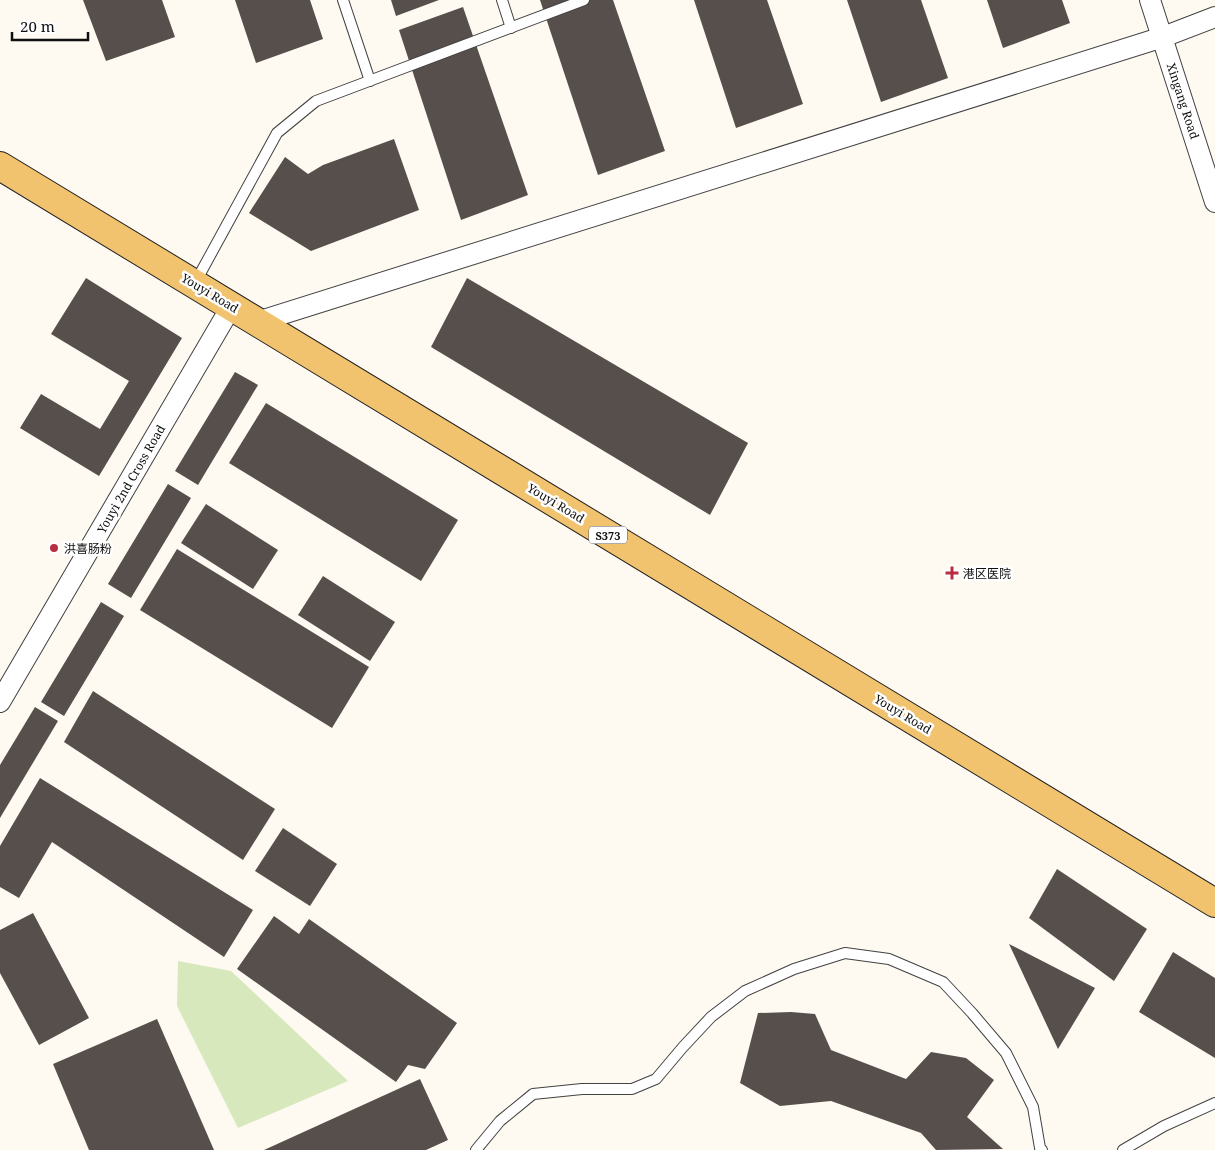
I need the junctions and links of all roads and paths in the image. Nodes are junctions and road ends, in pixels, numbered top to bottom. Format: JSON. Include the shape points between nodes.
{"nodes":[{"id":1,"x":343,"y":0,"type":"edge"},
{"id":2,"x":502,"y":0,"type":"edge"},
{"id":3,"x":584,"y":0,"type":"edge"},
{"id":4,"x":1150,"y":0,"type":"edge"},
{"id":5,"x":1215,"y":17,"type":"edge"},
{"id":6,"x":511,"y":28,"type":"junction"},
{"id":7,"x":1163,"y":37,"type":"junction"},
{"id":8,"x":370,"y":81,"type":"junction"},
{"id":9,"x":0,"y":166,"type":"edge"},
{"id":10,"x":1215,"y":202,"type":"edge"},
{"id":11,"x":194,"y":284,"type":"junction"},
{"id":12,"x":231,"y":306,"type":"junction"},
{"id":13,"x":257,"y":322,"type":"junction"},
{"id":14,"x":0,"y":702,"type":"edge"},
{"id":15,"x":1215,"y":903,"type":"edge"},
{"id":16,"x":1215,"y":1102,"type":"edge"},
{"id":17,"x":476,"y":1150,"type":"edge"},
{"id":18,"x":1042,"y":1150,"type":"edge"},
{"id":19,"x":1123,"y":1150,"type":"edge"}],
"edges":[{"from":1,"to":8,"type":"lane"},
{"from":2,"to":6,"type":"lane"},
{"from":3,"to":6,"type":"lane"},
{"from":4,"to":7,"type":"street","name":"Xingang Road"},
{"from":5,"to":7,"type":"street"},
{"from":6,"to":8,"type":"lane"},
{"from":7,"to":10,"type":"street","name":"Xingang Road"},
{"from":7,"to":13,"type":"street"},
{"from":8,"to":11,"type":"lane","via":[[316,101],[277,133]]},
{"from":9,"to":11,"type":"main road","name":"Youyi Road","number":"S373"},
{"from":11,"to":12,"type":"main road","name":"Youyi Road","number":"S373"},
{"from":12,"to":13,"type":"main road","name":"Youyi Road","number":"S373"},
{"from":12,"to":14,"type":"street","name":"Youyi 2nd Cross Road"},
{"from":13,"to":15,"type":"main road","name":"Youyi Road","number":"S373"},
{"from":16,"to":19,"type":"lane"},
{"from":17,"to":18,"type":"lane","via":[[500,1120],[533,1094],[582,1089],[632,1089],[656,1079],[711,1017],[745,991],[794,969],[845,953],[889,959],[943,982],[1006,1053],[1033,1107]]}]}
